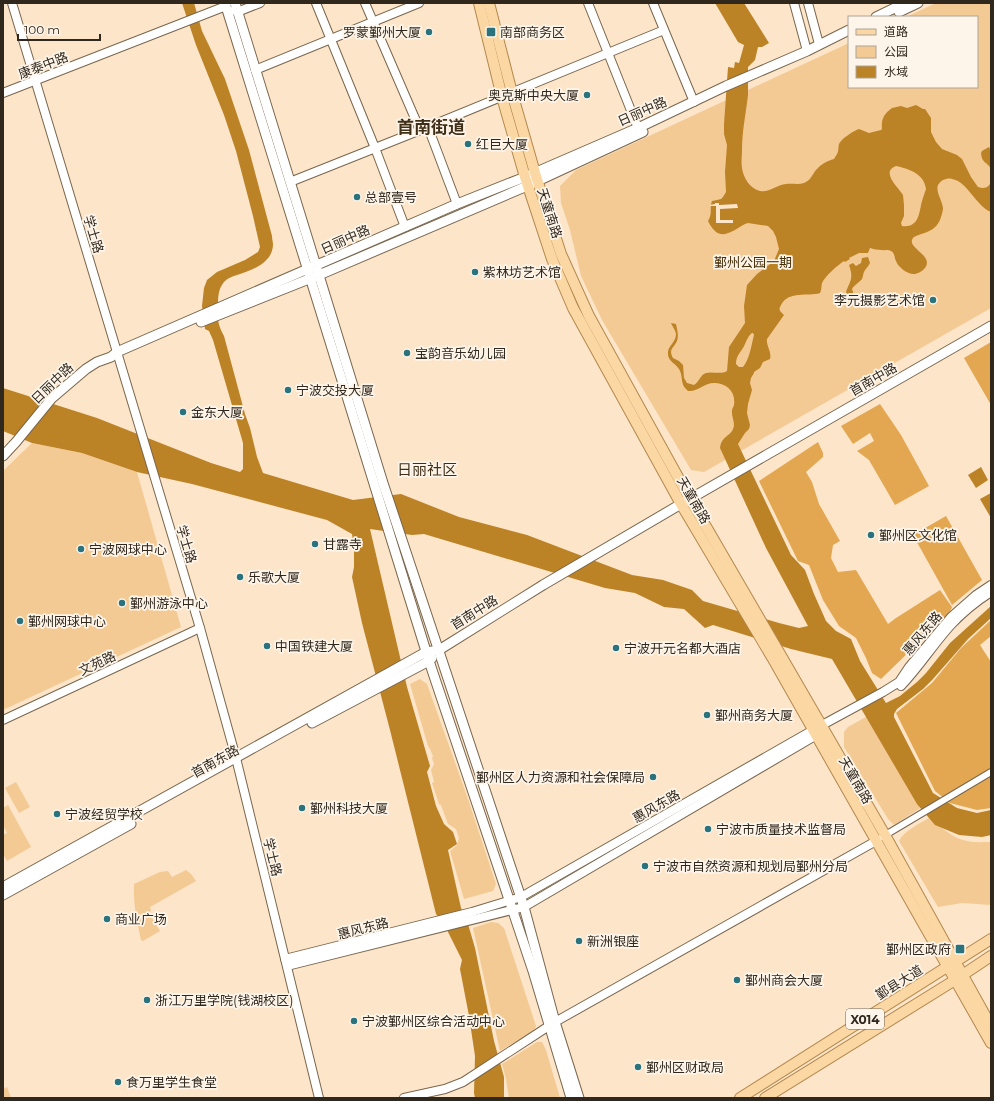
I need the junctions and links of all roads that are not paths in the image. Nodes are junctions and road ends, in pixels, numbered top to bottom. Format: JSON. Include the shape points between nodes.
{"nodes":[{"id":1,"x":12,"y":3,"type":"edge"},
{"id":2,"x":260,"y":3,"type":"edge"},
{"id":3,"x":316,"y":3,"type":"edge"},
{"id":4,"x":365,"y":3,"type":"edge"},
{"id":5,"x":419,"y":3,"type":"edge"},
{"id":6,"x":479,"y":3,"type":"edge"},
{"id":7,"x":489,"y":3,"type":"edge"},
{"id":8,"x":588,"y":3,"type":"edge"},
{"id":9,"x":653,"y":3,"type":"edge"},
{"id":10,"x":794,"y":3,"type":"edge"},
{"id":11,"x":808,"y":3,"type":"edge"},
{"id":12,"x":905,"y":3,"type":"edge"},
{"id":13,"x":918,"y":3,"type":"edge"},
{"id":14,"x":228,"y":4,"type":"edge"},
{"id":15,"x":238,"y":12,"type":"junction"},
{"id":16,"x":878,"y":16,"type":"edge"},
{"id":17,"x":891,"y":16,"type":"edge"},
{"id":18,"x":373,"y":22,"type":"junction"},
{"id":19,"x":664,"y":30,"type":"junction"},
{"id":20,"x":848,"y":31,"type":"edge"},
{"id":21,"x":848,"y":36,"type":"edge"},
{"id":22,"x":331,"y":39,"type":"junction"},
{"id":23,"x":820,"y":47,"type":"junction"},
{"id":24,"x":807,"y":51,"type":"junction"},
{"id":25,"x":608,"y":53,"type":"junction"},
{"id":26,"x":255,"y":70,"type":"junction"},
{"id":27,"x":752,"y":77,"type":"junction"},
{"id":28,"x":35,"y":81,"type":"junction"},
{"id":29,"x":725,"y":90,"type":"junction"},
{"id":30,"x":3,"y":93,"type":"edge"},
{"id":31,"x":507,"y":95,"type":"junction"},
{"id":32,"x":694,"y":102,"type":"junction"},
{"id":33,"x":638,"y":128,"type":"junction"},
{"id":34,"x":424,"y":129,"type":"junction"},
{"id":35,"x":375,"y":148,"type":"junction"},
{"id":36,"x":536,"y":177,"type":"junction"},
{"id":37,"x":526,"y":181,"type":"junction"},
{"id":38,"x":290,"y":182,"type":"junction"},
{"id":39,"x":457,"y":204,"type":"junction"},
{"id":40,"x":405,"y":227,"type":"junction"},
{"id":41,"x":313,"y":272,"type":"junction"},
{"id":42,"x":991,"y":326,"type":"edge"},
{"id":43,"x":115,"y":356,"type":"junction"},
{"id":44,"x":3,"y":456,"type":"edge"},
{"id":45,"x":685,"y":502,"type":"junction"},
{"id":46,"x":991,"y":585,"type":"edge"},
{"id":47,"x":991,"y":592,"type":"edge"},
{"id":48,"x":200,"y":628,"type":"junction"},
{"id":49,"x":439,"y":650,"type":"junction"},
{"id":50,"x":426,"y":652,"type":"junction"},
{"id":51,"x":429,"y":662,"type":"junction"},
{"id":52,"x":373,"y":687,"type":"junction"},
{"id":53,"x":884,"y":694,"type":"junction"},
{"id":54,"x":3,"y":720,"type":"edge"},
{"id":55,"x":818,"y":730,"type":"junction"},
{"id":56,"x":237,"y":761,"type":"junction"},
{"id":57,"x":991,"y":772,"type":"edge"},
{"id":58,"x":885,"y":835,"type":"junction"},
{"id":59,"x":876,"y":841,"type":"junction"},
{"id":60,"x":3,"y":887,"type":"edge"},
{"id":61,"x":3,"y":895,"type":"edge"},
{"id":62,"x":521,"y":897,"type":"junction"},
{"id":63,"x":509,"y":900,"type":"junction"},
{"id":64,"x":524,"y":907,"type":"junction"},
{"id":65,"x":512,"y":910,"type":"junction"},
{"id":66,"x":472,"y":916,"type":"junction"},
{"id":67,"x":991,"y":939,"type":"edge"},
{"id":68,"x":991,"y":956,"type":"edge"},
{"id":69,"x":286,"y":963,"type":"junction"},
{"id":70,"x":951,"y":964,"type":"junction"},
{"id":71,"x":959,"y":977,"type":"junction"},
{"id":72,"x":552,"y":1024,"type":"junction"},
{"id":73,"x":991,"y":1026,"type":"edge"},
{"id":74,"x":991,"y":1043,"type":"edge"},
{"id":75,"x":320,"y":1098,"type":"edge"},
{"id":76,"x":404,"y":1098,"type":"edge"},
{"id":77,"x":571,"y":1098,"type":"edge"},
{"id":78,"x":579,"y":1098,"type":"edge"},
{"id":79,"x":740,"y":1098,"type":"edge"},
{"id":80,"x":765,"y":1098,"type":"edge"}],
"edges":[{"from":1,"to":28,"type":"street","name":"学士路"},
{"from":2,"to":15,"type":"street"},
{"from":3,"to":22,"type":"street"},
{"from":4,"to":18,"type":"street"},
{"from":5,"to":18,"type":"street"},
{"from":6,"to":31,"type":"main road","name":"天童南路"},
{"from":7,"to":31,"type":"main road","name":"天童南路"},
{"from":8,"to":25,"type":"street"},
{"from":9,"to":19,"type":"street"},
{"from":10,"to":24,"type":"street"},
{"from":11,"to":23,"type":"street"},
{"from":12,"to":16,"type":"main road"},
{"from":13,"to":17,"type":"main road"},
{"from":14,"to":15,"type":"main road"},
{"from":14,"to":28,"type":"street","name":"康泰中路"},
{"from":14,"to":41,"type":"main road"},
{"from":15,"to":26,"type":"main road"},
{"from":18,"to":22,"type":"street"},
{"from":18,"to":34,"type":"street"},
{"from":19,"to":25,"type":"street"},
{"from":19,"to":32,"type":"street"},
{"from":20,"to":23,"type":"main road"},
{"from":21,"to":23,"type":"main road"},
{"from":22,"to":26,"type":"street"},
{"from":22,"to":35,"type":"street"},
{"from":23,"to":24,"type":"main road"},
{"from":23,"to":27,"type":"main road"},
{"from":24,"to":27,"type":"main road"},
{"from":25,"to":31,"type":"street"},
{"from":25,"to":33,"type":"street"},
{"from":26,"to":38,"type":"main road"},
{"from":27,"to":29,"type":"main road"},
{"from":28,"to":30,"type":"street","name":"康泰中路"},
{"from":28,"to":43,"type":"street","name":"学士路"},
{"from":29,"to":32,"type":"main road","name":"日丽中路"},
{"from":29,"to":36,"type":"main road","name":"日丽中路"},
{"from":31,"to":34,"type":"street"},
{"from":31,"to":36,"type":"main road","name":"天童南路"},
{"from":31,"to":37,"type":"main road","name":"天童南路"},
{"from":32,"to":33,"type":"main road","name":"日丽中路"},
{"from":33,"to":36,"type":"main road","name":"日丽中路"},
{"from":34,"to":35,"type":"street"},
{"from":34,"to":39,"type":"street"},
{"from":35,"to":38,"type":"street"},
{"from":35,"to":40,"type":"street"},
{"from":36,"to":37,"type":"main road","name":"日丽中路"},
{"from":36,"to":45,"type":"main road","name":"天童南路","via":[[560,254],[589,316]]},
{"from":37,"to":39,"type":"main road","name":"日丽中路"},
{"from":37,"to":41,"type":"main road","name":"日丽中路"},
{"from":37,"to":45,"type":"main road","name":"天童南路","via":[[552,259],[573,308]]},
{"from":38,"to":41,"type":"main road"},
{"from":39,"to":40,"type":"main road","name":"日丽中路"},
{"from":40,"to":41,"type":"main road","name":"日丽中路"},
{"from":41,"to":43,"type":"main road","name":"日丽中路"},
{"from":41,"to":49,"type":"main road"},
{"from":41,"to":50,"type":"main road"},
{"from":42,"to":45,"type":"main road","name":"首南中路"},
{"from":43,"to":44,"type":"main road","name":"日丽中路","via":[[86,369],[52,398]]},
{"from":43,"to":48,"type":"street","name":"学士路","via":[[140,429]]},
{"from":45,"to":49,"type":"main road","name":"首南中路","via":[[543,585]]},
{"from":45,"to":55,"type":"main road","name":"天童南路","via":[[740,605]]},
{"from":45,"to":55,"type":"main road","name":"天童南路","via":[[754,609]]},
{"from":46,"to":53,"type":"street","name":"惠风东路","via":[[951,617],[899,682]]},
{"from":47,"to":53,"type":"street","name":"惠风东路","via":[[950,626],[898,689]]},
{"from":48,"to":54,"type":"street","name":"文苑路"},
{"from":48,"to":56,"type":"street","name":"学士路"},
{"from":49,"to":50,"type":"main road","name":"首南中路"},
{"from":49,"to":51,"type":"main road","name":"首南东路"},
{"from":49,"to":62,"type":"main road"},
{"from":50,"to":51,"type":"main road"},
{"from":50,"to":52,"type":"main road","name":"首南中路"},
{"from":51,"to":52,"type":"main road","name":"首南东路"},
{"from":51,"to":63,"type":"main road"},
{"from":52,"to":56,"type":"main road","name":"首南东路"},
{"from":53,"to":55,"type":"street","name":"惠风东路"},
{"from":55,"to":58,"type":"main road"},
{"from":55,"to":59,"type":"main road","name":"天童南路"},
{"from":55,"to":62,"type":"street","name":"惠风东路"},
{"from":55,"to":64,"type":"street","name":"惠风东路"},
{"from":56,"to":60,"type":"main road","name":"首南东路"},
{"from":56,"to":61,"type":"main road","name":"首南东路"},
{"from":56,"to":69,"type":"street","name":"学士路"},
{"from":57,"to":58,"type":"street"},
{"from":58,"to":59,"type":"street"},
{"from":58,"to":70,"type":"main road"},
{"from":59,"to":70,"type":"main road","name":"天童南路"},
{"from":59,"to":72,"type":"street"},
{"from":62,"to":63,"type":"street","name":"惠风东路"},
{"from":62,"to":64,"type":"main road"},
{"from":63,"to":65,"type":"main road"},
{"from":63,"to":66,"type":"street","name":"惠风东路"},
{"from":64,"to":65,"type":"street","name":"惠风东路"},
{"from":64,"to":72,"type":"main road"},
{"from":65,"to":66,"type":"street","name":"惠风东路"},
{"from":65,"to":72,"type":"main road"},
{"from":66,"to":69,"type":"street","name":"惠风东路"},
{"from":67,"to":70,"type":"main road","name":"鄞县大道","number":"X014"},
{"from":68,"to":71,"type":"main road","number":"X014"},
{"from":69,"to":75,"type":"street","name":"学士路"},
{"from":70,"to":71,"type":"main road","name":"天童南路"},
{"from":70,"to":79,"type":"main road","name":"鄞县大道","number":"X014"},
{"from":71,"to":73,"type":"main road"},
{"from":71,"to":74,"type":"main road"},
{"from":71,"to":80,"type":"main road","number":"X014"},
{"from":72,"to":76,"type":"street","via":[[463,1082]]},
{"from":72,"to":77,"type":"main road"},
{"from":72,"to":78,"type":"main road"}]}
